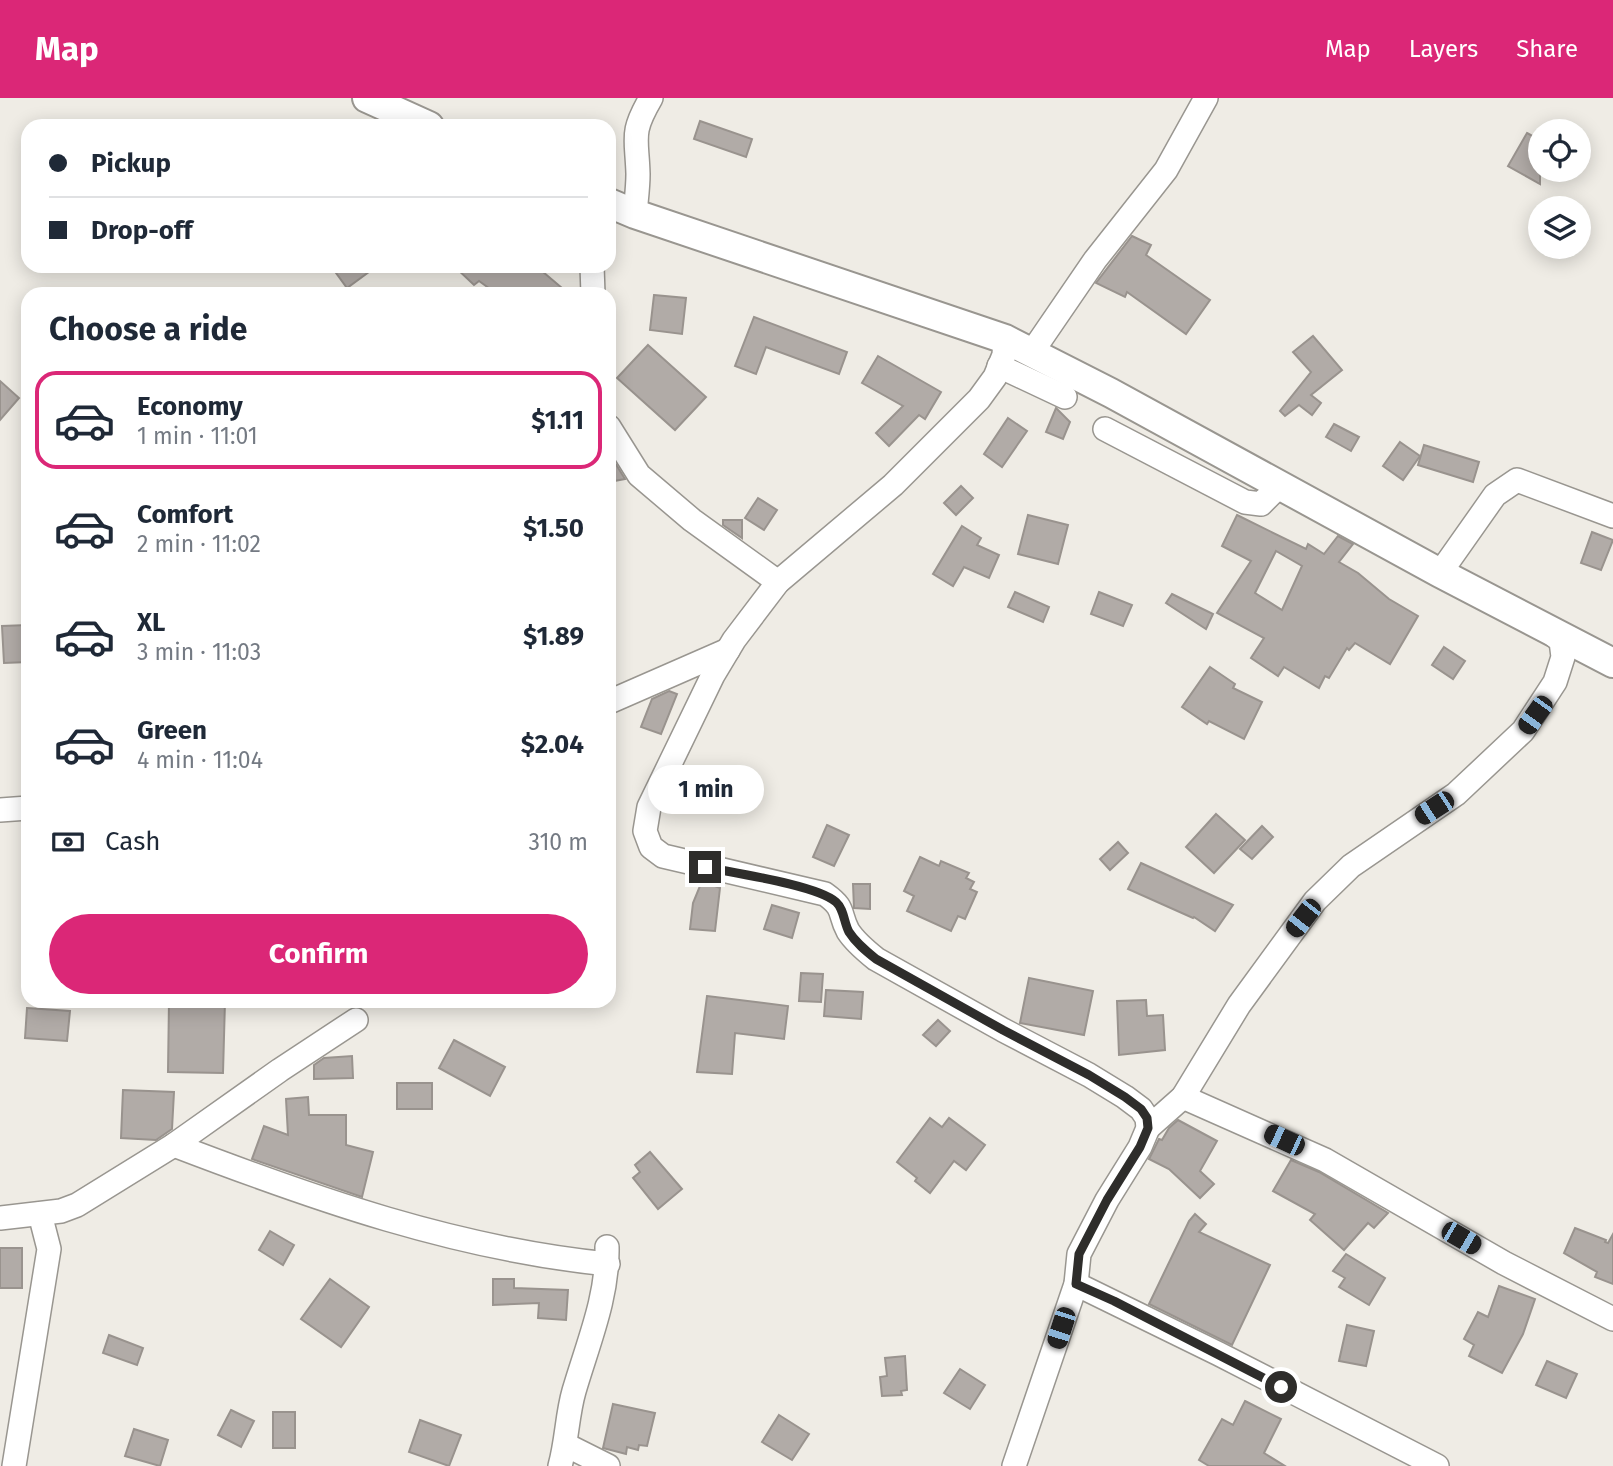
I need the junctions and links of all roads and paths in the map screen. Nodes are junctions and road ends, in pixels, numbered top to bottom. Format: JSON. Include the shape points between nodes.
{"nodes":[{"id":1,"x":368,"y":98,"type":"edge"},
{"id":2,"x":651,"y":98,"type":"edge"},
{"id":3,"x":1206,"y":98,"type":"edge"},
{"id":4,"x":414,"y":119,"type":"edge"},
{"id":5,"x":616,"y":206,"type":"edge"},
{"id":6,"x":635,"y":214,"type":"junction"},
{"id":7,"x":1002,"y":352,"type":"junction"},
{"id":8,"x":1032,"y":352,"type":"junction"},
{"id":9,"x":1065,"y":397,"type":"dead end"},
{"id":10,"x":1105,"y":429,"type":"dead end"},
{"id":11,"x":616,"y":438,"type":"edge"},
{"id":12,"x":1280,"y":485,"type":"junction"},
{"id":13,"x":1613,"y":516,"type":"edge"},
{"id":14,"x":1440,"y":573,"type":"junction"},
{"id":15,"x":778,"y":582,"type":"junction"},
{"id":16,"x":1543,"y":626,"type":"junction"},
{"id":17,"x":728,"y":650,"type":"junction"},
{"id":18,"x":1613,"y":663,"type":"edge"},
{"id":19,"x":616,"y":699,"type":"edge"},
{"id":20,"x":21,"y":808,"type":"edge"},
{"id":21,"x":0,"y":810,"type":"edge"},
{"id":22,"x":356,"y":1020,"type":"dead end"},
{"id":23,"x":1183,"y":1097,"type":"junction"},
{"id":24,"x":1148,"y":1128,"type":"junction"},
{"id":25,"x":174,"y":1145,"type":"junction"},
{"id":26,"x":40,"y":1214,"type":"junction"},
{"id":27,"x":0,"y":1218,"type":"edge"},
{"id":28,"x":1076,"y":1284,"type":"junction"},
{"id":29,"x":1613,"y":1320,"type":"edge"},
{"id":30,"x":563,"y":1456,"type":"edge"},
{"id":31,"x":14,"y":1466,"type":"edge"},
{"id":32,"x":608,"y":1466,"type":"edge"},
{"id":33,"x":1014,"y":1466,"type":"edge"},
{"id":34,"x":1437,"y":1466,"type":"edge"}],
"edges":[{"from":1,"to":4,"type":"main road"},
{"from":2,"to":6,"type":"street","via":[[636,131]]},
{"from":3,"to":8,"type":"street","via":[[1166,170]]},
{"from":5,"to":6,"type":"main road"},
{"from":6,"to":7,"type":"main road"},
{"from":7,"to":8,"type":"main road"},
{"from":7,"to":9,"type":"street"},
{"from":7,"to":15,"type":"street","via":[[995,377],[979,399],[894,485]]},
{"from":8,"to":12,"type":"main road"},
{"from":10,"to":12,"type":"street","via":[[1245,502],[1261,504]]},
{"from":11,"to":15,"type":"street","via":[[639,475]]},
{"from":12,"to":14,"type":"main road"},
{"from":13,"to":14,"type":"street","via":[[1517,480],[1495,495]]},
{"from":14,"to":16,"type":"main road"},
{"from":15,"to":17,"type":"street"},
{"from":16,"to":18,"type":"main road"},
{"from":16,"to":23,"type":"street","via":[[1561,641],[1563,657],[1555,682],[1523,731],[1456,794],[1351,866],[1315,901],[1239,1005]]},
{"from":17,"to":19,"type":"street"},
{"from":17,"to":24,"type":"street","via":[[649,807],[645,831],[651,847],[678,861],[825,894],[839,904],[848,930],[876,959],[1116,1092],[1141,1109]]},
{"from":20,"to":21,"type":"street"},
{"from":22,"to":25,"type":"street"},
{"from":23,"to":24,"type":"street"},
{"from":23,"to":29,"type":"street","via":[[1325,1160]]},
{"from":24,"to":28,"type":"street","via":[[1085,1241]]},
{"from":25,"to":26,"type":"street","via":[[77,1205]]},
{"from":25,"to":30,"type":"street","via":[[282,1187],[404,1225],[538,1256],[607,1256],[597,1319],[573,1393]]},
{"from":26,"to":27,"type":"street"},
{"from":26,"to":31,"type":"street","via":[[49,1249]]},
{"from":28,"to":33,"type":"street"},
{"from":28,"to":34,"type":"street"},
{"from":30,"to":32,"type":"street"}]}
